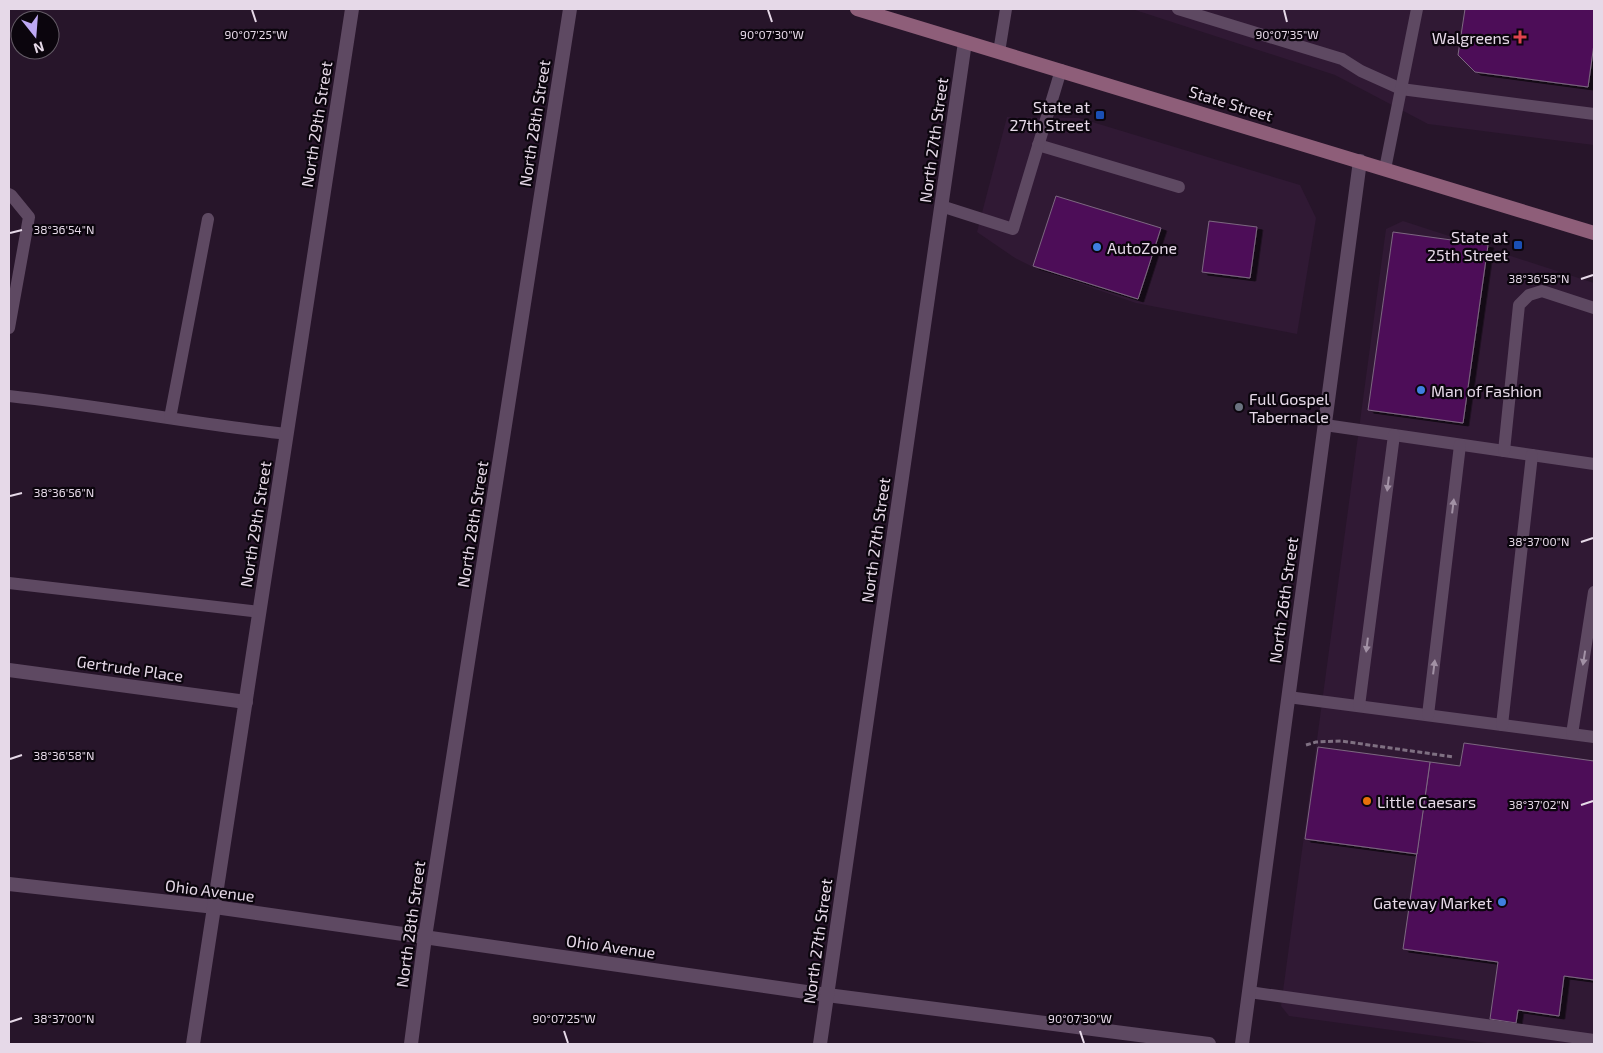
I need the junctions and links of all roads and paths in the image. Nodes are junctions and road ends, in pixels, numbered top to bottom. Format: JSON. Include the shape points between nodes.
{"nodes":[{"id":1,"x":352,"y":9,"type":"edge"},
{"id":2,"x":570,"y":9,"type":"edge"},
{"id":3,"x":857,"y":9,"type":"edge"},
{"id":4,"x":1006,"y":9,"type":"edge"},
{"id":5,"x":1178,"y":9,"type":"edge"},
{"id":6,"x":1417,"y":9,"type":"edge"},
{"id":7,"x":965,"y":42,"type":"junction"},
{"id":8,"x":999,"y":52,"type":"junction"},
{"id":9,"x":1061,"y":70,"type":"junction"},
{"id":10,"x":1401,"y":89,"type":"junction"},
{"id":11,"x":1594,"y":114,"type":"edge"},
{"id":12,"x":1038,"y":145,"type":"junction"},
{"id":13,"x":1360,"y":161,"type":"junction"},
{"id":14,"x":1385,"y":169,"type":"junction"},
{"id":15,"x":1179,"y":187,"type":"dead end"},
{"id":16,"x":9,"y":194,"type":"edge"},
{"id":17,"x":941,"y":206,"type":"junction"},
{"id":18,"x":208,"y":219,"type":"dead end"},
{"id":19,"x":1594,"y":233,"type":"edge"},
{"id":20,"x":1594,"y":308,"type":"edge"},
{"id":21,"x":9,"y":328,"type":"edge"},
{"id":22,"x":9,"y":396,"type":"edge"},
{"id":23,"x":170,"y":418,"type":"junction"},
{"id":24,"x":1325,"y":425,"type":"junction"},
{"id":25,"x":287,"y":434,"type":"junction"},
{"id":26,"x":1394,"y":435,"type":"junction"},
{"id":27,"x":1460,"y":444,"type":"junction"},
{"id":28,"x":1504,"y":451,"type":"junction"},
{"id":29,"x":1532,"y":455,"type":"junction"},
{"id":30,"x":1594,"y":464,"type":"edge"},
{"id":31,"x":9,"y":583,"type":"edge"},
{"id":32,"x":1594,"y":592,"type":"edge"},
{"id":33,"x":260,"y":612,"type":"junction"},
{"id":34,"x":9,"y":670,"type":"edge"},
{"id":35,"x":1288,"y":697,"type":"junction"},
{"id":36,"x":246,"y":702,"type":"junction"},
{"id":37,"x":1359,"y":706,"type":"junction"},
{"id":38,"x":1428,"y":716,"type":"junction"},
{"id":39,"x":1502,"y":725,"type":"junction"},
{"id":40,"x":1572,"y":734,"type":"junction"},
{"id":41,"x":1594,"y":737,"type":"edge"},
{"id":42,"x":1306,"y":745,"type":"dead end"},
{"id":43,"x":1454,"y":757,"type":"dead end"},
{"id":44,"x":9,"y":884,"type":"edge"},
{"id":45,"x":215,"y":907,"type":"junction"},
{"id":46,"x":425,"y":937,"type":"junction"},
{"id":47,"x":1249,"y":992,"type":"junction"},
{"id":48,"x":827,"y":995,"type":"junction"},
{"id":49,"x":1594,"y":1040,"type":"edge"},
{"id":50,"x":193,"y":1044,"type":"edge"},
{"id":51,"x":411,"y":1044,"type":"edge"},
{"id":52,"x":820,"y":1044,"type":"edge"},
{"id":53,"x":1209,"y":1044,"type":"edge"},
{"id":54,"x":1242,"y":1044,"type":"edge"}],
"edges":[{"from":1,"to":25,"type":"street","name":"North 29th Street"},
{"from":2,"to":46,"type":"street","name":"North 28th Street"},
{"from":3,"to":7,"type":"main road","name":"State Street"},
{"from":4,"to":8,"type":"lane"},
{"from":5,"to":10,"type":"lane","via":[[1342,59]]},
{"from":6,"to":10,"type":"lane"},
{"from":7,"to":8,"type":"main road","name":"State Street"},
{"from":7,"to":17,"type":"street","name":"North 27th Street"},
{"from":8,"to":9,"type":"main road","name":"State Street"},
{"from":9,"to":12,"type":"lane"},
{"from":9,"to":13,"type":"main road","name":"State Street"},
{"from":10,"to":11,"type":"lane"},
{"from":10,"to":14,"type":"lane"},
{"from":12,"to":15,"type":"lane"},
{"from":12,"to":17,"type":"lane","via":[[1013,228]]},
{"from":13,"to":14,"type":"main road","name":"State Street"},
{"from":13,"to":24,"type":"street","name":"North 26th Street"},
{"from":14,"to":19,"type":"main road","name":"State Street"},
{"from":16,"to":21,"type":"lane","via":[[29,217]]},
{"from":17,"to":48,"type":"street","name":"North 27th Street"},
{"from":18,"to":23,"type":"lane"},
{"from":20,"to":28,"type":"lane","via":[[1542,291],[1529,294],[1519,305]]},
{"from":22,"to":23,"type":"lane"},
{"from":23,"to":25,"type":"lane"},
{"from":24,"to":26,"type":"lane"},
{"from":24,"to":35,"type":"street","name":"North 26th Street"},
{"from":25,"to":33,"type":"street","name":"North 29th Street"},
{"from":26,"to":27,"type":"lane"},
{"from":26,"to":37,"type":"lane","one_way":true},
{"from":27,"to":28,"type":"lane"},
{"from":38,"to":27,"type":"lane","one_way":true},
{"from":28,"to":29,"type":"lane"},
{"from":29,"to":30,"type":"lane"},
{"from":29,"to":39,"type":"lane"},
{"from":31,"to":33,"type":"lane"},
{"from":32,"to":40,"type":"lane","one_way":true},
{"from":33,"to":36,"type":"street","name":"North 29th Street"},
{"from":34,"to":36,"type":"street","name":"Gertrude Place"},
{"from":35,"to":37,"type":"lane"},
{"from":35,"to":47,"type":"street","name":"North 26th Street"},
{"from":36,"to":45,"type":"street","name":"North 29th Street"},
{"from":37,"to":38,"type":"lane"},
{"from":38,"to":39,"type":"lane"},
{"from":39,"to":40,"type":"lane"},
{"from":40,"to":41,"type":"lane"},
{"from":42,"to":43,"type":"path","via":[[1341,741]]},
{"from":44,"to":45,"type":"street","name":"Ohio Avenue"},
{"from":45,"to":46,"type":"street","name":"Ohio Avenue"},
{"from":45,"to":50,"type":"street","name":"North 29th Street"},
{"from":46,"to":48,"type":"street","name":"Ohio Avenue"},
{"from":46,"to":51,"type":"street","name":"North 28th Street"},
{"from":47,"to":49,"type":"lane"},
{"from":47,"to":54,"type":"street","name":"North 26th Street"},
{"from":48,"to":52,"type":"street","name":"North 27th Street"},
{"from":48,"to":53,"type":"street","name":"Ohio Avenue"}]}
